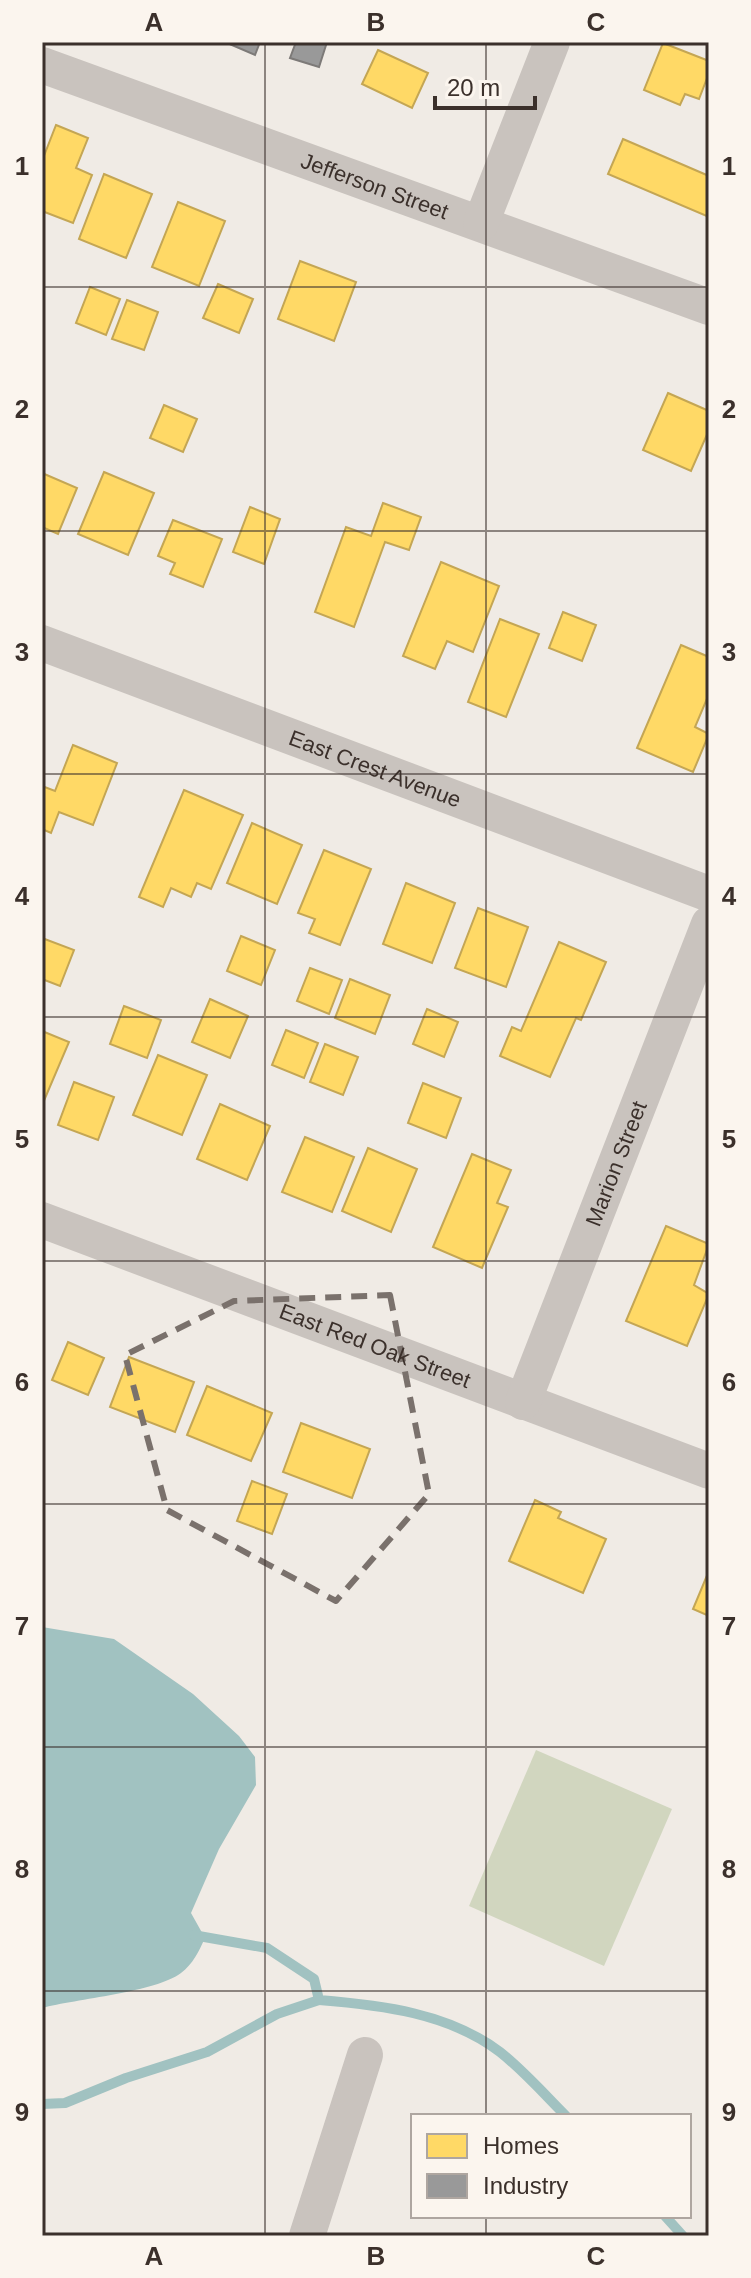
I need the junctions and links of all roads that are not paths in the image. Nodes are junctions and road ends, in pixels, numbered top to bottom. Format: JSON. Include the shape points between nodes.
{"nodes":[{"id":1,"x":552,"y":42,"type":"edge"},
{"id":2,"x":42,"y":65,"type":"edge"},
{"id":3,"x":481,"y":223,"type":"junction"},
{"id":4,"x":709,"y":307,"type":"edge"},
{"id":5,"x":42,"y":643,"type":"edge"},
{"id":6,"x":709,"y":894,"type":"edge"},
{"id":7,"x":709,"y":924,"type":"edge"},
{"id":8,"x":42,"y":1220,"type":"edge"},
{"id":9,"x":523,"y":1402,"type":"junction"},
{"id":10,"x":709,"y":1471,"type":"edge"},
{"id":11,"x":365,"y":2055,"type":"dead end"},
{"id":12,"x":307,"y":2236,"type":"edge"}],
"edges":[{"from":1,"to":3,"type":"street"},
{"from":2,"to":3,"type":"street","name":"Jefferson Street"},
{"from":3,"to":4,"type":"street","name":"Jefferson Street"},
{"from":5,"to":6,"type":"street","name":"East Crest Avenue"},
{"from":7,"to":9,"type":"street","name":"Marion Street"},
{"from":8,"to":9,"type":"street","name":"East Red Oak Street"},
{"from":9,"to":10,"type":"street","name":"East Red Oak Street"},
{"from":11,"to":12,"type":"street"}]}
